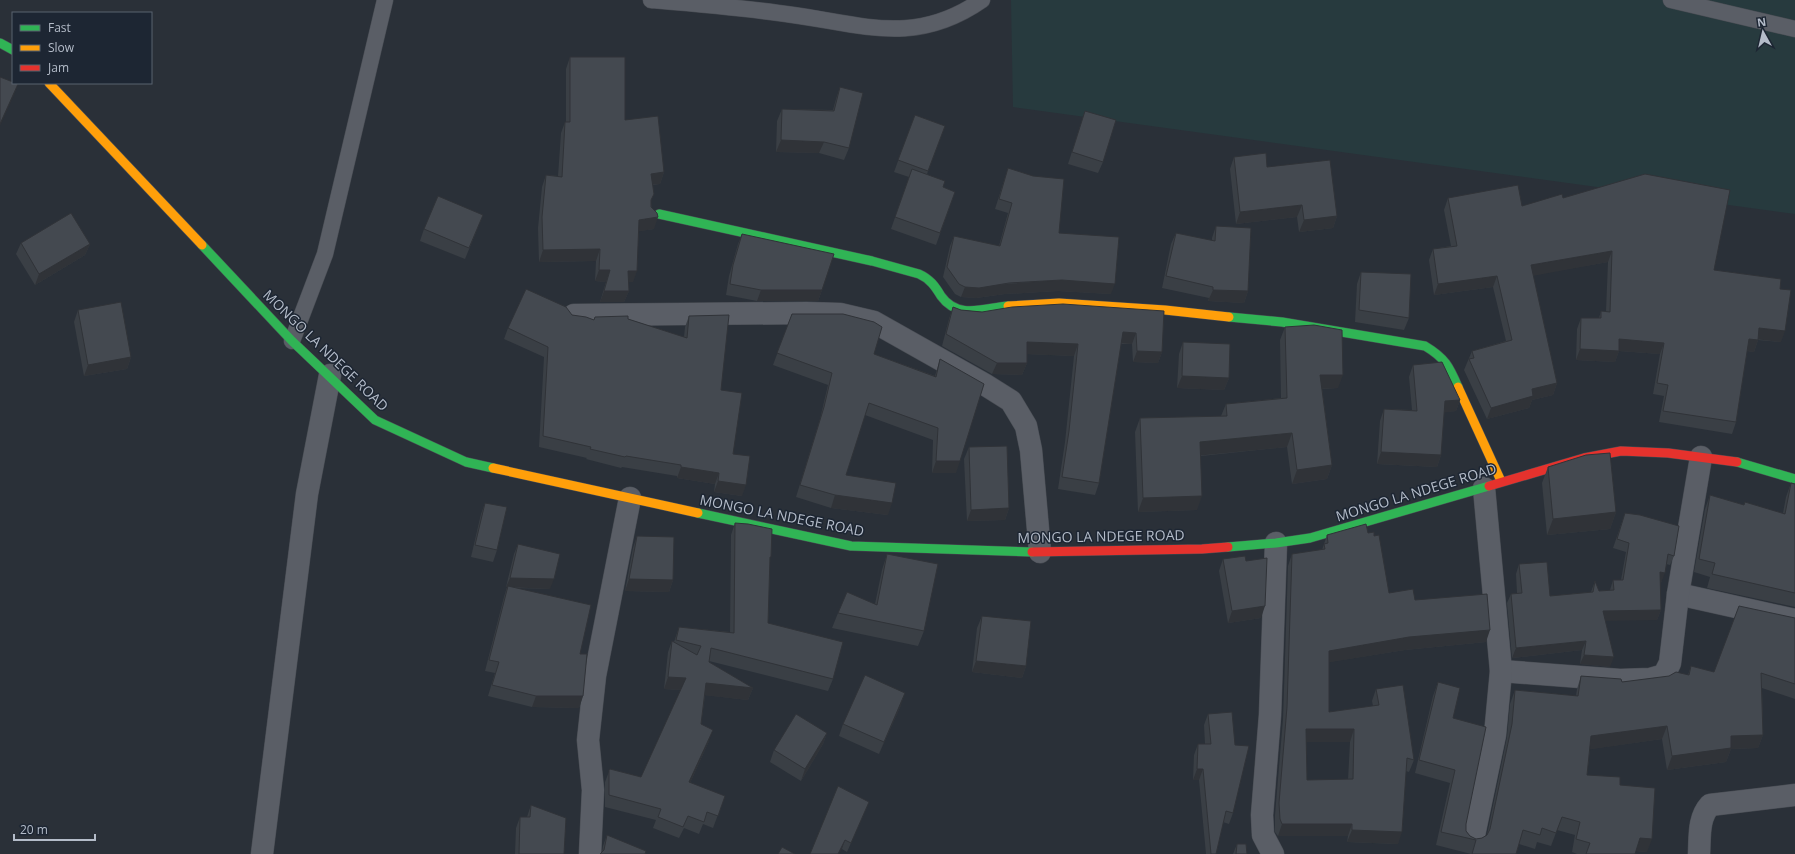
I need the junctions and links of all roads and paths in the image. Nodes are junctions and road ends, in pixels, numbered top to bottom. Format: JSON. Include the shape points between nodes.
{"nodes":[{"id":1,"x":385,"y":0,"type":"edge"},
{"id":2,"x":651,"y":0,"type":"edge"},
{"id":3,"x":982,"y":0,"type":"edge"},
{"id":4,"x":1671,"y":0,"type":"edge"},
{"id":5,"x":1795,"y":29,"type":"edge"},
{"id":6,"x":0,"y":44,"type":"edge"},
{"id":7,"x":12,"y":50,"type":"edge"},
{"id":8,"x":50,"y":84,"type":"edge"},
{"id":9,"x":659,"y":214,"type":"edge"},
{"id":10,"x":574,"y":315,"type":"edge"},
{"id":11,"x":292,"y":341,"type":"junction"},
{"id":12,"x":330,"y":375,"type":"junction"},
{"id":13,"x":1701,"y":458,"type":"junction"},
{"id":14,"x":1795,"y":479,"type":"edge"},
{"id":15,"x":1493,"y":484,"type":"junction"},
{"id":16,"x":630,"y":498,"type":"junction"},
{"id":17,"x":1276,"y":543,"type":"junction"},
{"id":18,"x":1040,"y":552,"type":"junction"},
{"id":19,"x":1678,"y":594,"type":"junction"},
{"id":20,"x":1795,"y":620,"type":"edge"},
{"id":21,"x":1501,"y":671,"type":"junction"},
{"id":22,"x":1795,"y":796,"type":"edge"},
{"id":23,"x":1473,"y":840,"type":"edge"},
{"id":24,"x":262,"y":854,"type":"edge"},
{"id":25,"x":590,"y":854,"type":"edge"},
{"id":26,"x":1273,"y":854,"type":"edge"},
{"id":27,"x":1699,"y":854,"type":"edge"}],
"edges":[{"from":1,"to":11,"type":"lane","via":[[325,254]]},
{"from":2,"to":3,"type":"lane","via":[[713,5],[900,30],[932,25],[955,16]]},
{"from":4,"to":5,"type":"lane"},
{"from":6,"to":7,"type":"street"},
{"from":8,"to":11,"type":"street","name":"MONGO LA NDEGE ROAD"},
{"from":9,"to":15,"type":"street","via":[[872,261],[919,274],[933,284],[947,304],[958,309],[976,311],[1006,306],[1059,303],[1165,310],[1282,322],[1425,346],[1440,356],[1451,371]]},
{"from":10,"to":18,"type":"street","via":[[806,313],[840,314],[874,322],[1011,401],[1026,426],[1031,450]]},
{"from":11,"to":12,"type":"street","name":"MONGO LA NDEGE ROAD"},
{"from":12,"to":16,"type":"street","name":"MONGO LA NDEGE ROAD","via":[[375,420],[466,462]]},
{"from":12,"to":24,"type":"street","via":[[307,494]]},
{"from":13,"to":14,"type":"street","name":"MONGO LA NDEGE ROAD","via":[[1739,462]]},
{"from":13,"to":15,"type":"street","name":"MONGO LA NDEGE ROAD","via":[[1668,453],[1621,451],[1584,458]]},
{"from":13,"to":19,"type":"street"},
{"from":15,"to":17,"type":"street","name":"MONGO LA NDEGE ROAD","via":[[1310,538]]},
{"from":15,"to":21,"type":"street"},
{"from":16,"to":18,"type":"street","name":"MONGO LA NDEGE ROAD","via":[[851,546]]},
{"from":16,"to":25,"type":"street","via":[[595,676],[588,740],[592,790]]},
{"from":17,"to":18,"type":"street","name":"MONGO LA NDEGE ROAD","via":[[1202,548]]},
{"from":17,"to":26,"type":"street","via":[[1270,715],[1262,815],[1263,835]]},
{"from":19,"to":20,"type":"street"},
{"from":19,"to":21,"type":"street","via":[[1670,663],[1664,674],[1650,679],[1620,680]]},
{"from":21,"to":23,"type":"street","via":[[1495,735]]},
{"from":22,"to":27,"type":"street","via":[[1710,806],[1702,818]]}]}
